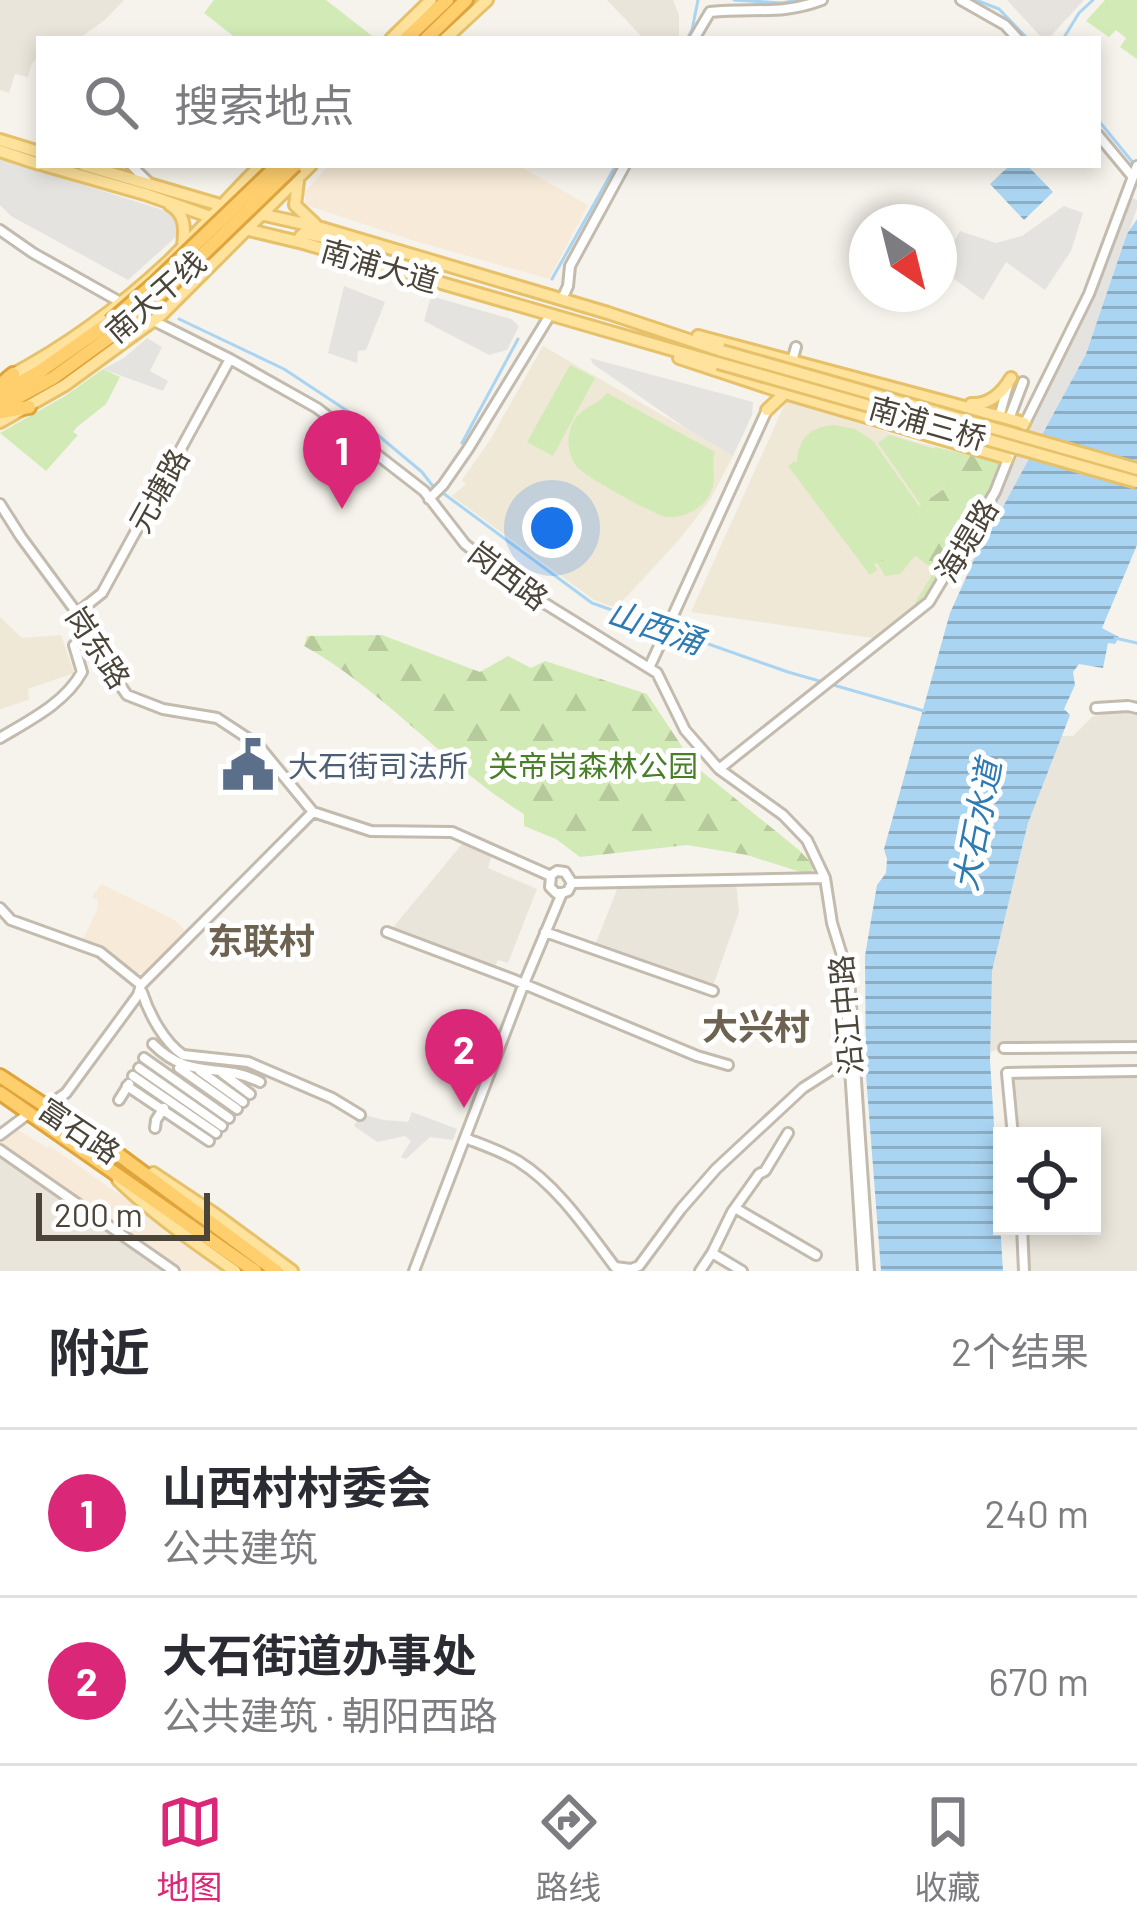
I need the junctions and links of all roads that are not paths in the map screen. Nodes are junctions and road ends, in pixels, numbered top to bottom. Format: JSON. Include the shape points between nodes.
{"nodes":[{"id":1,"x":431,"y":0,"type":"edge"},
{"id":2,"x":447,"y":0,"type":"edge"},
{"id":3,"x":466,"y":0,"type":"edge"},
{"id":4,"x":487,"y":0,"type":"edge"},
{"id":5,"x":822,"y":0,"type":"edge"},
{"id":6,"x":962,"y":0,"type":"edge"},
{"id":7,"x":395,"y":36,"type":"edge"},
{"id":8,"x":409,"y":36,"type":"edge"},
{"id":9,"x":429,"y":36,"type":"edge"},
{"id":10,"x":449,"y":36,"type":"edge"},
{"id":11,"x":696,"y":36,"type":"edge"},
{"id":12,"x":1015,"y":36,"type":"edge"},
{"id":13,"x":1101,"y":139,"type":"edge"},
{"id":14,"x":0,"y":140,"type":"edge"},
{"id":15,"x":0,"y":151,"type":"edge"},
{"id":16,"x":36,"y":151,"type":"edge"},
{"id":17,"x":36,"y":162,"type":"edge"},
{"id":18,"x":1137,"y":166,"type":"edge"},
{"id":19,"x":58,"y":168,"type":"edge"},
{"id":20,"x":92,"y":168,"type":"edge"},
{"id":21,"x":132,"y":168,"type":"edge"},
{"id":22,"x":257,"y":168,"type":"edge"},
{"id":23,"x":274,"y":168,"type":"edge"},
{"id":24,"x":624,"y":168,"type":"edge"},
{"id":25,"x":303,"y":169,"type":"edge"},
{"id":26,"x":1132,"y":176,"type":"junction"},
{"id":27,"x":147,"y":189,"type":"junction"},
{"id":28,"x":220,"y":205,"type":"junction"},
{"id":29,"x":261,"y":214,"type":"junction"},
{"id":30,"x":210,"y":215,"type":"junction"},
{"id":31,"x":318,"y":226,"type":"junction"},
{"id":32,"x":245,"y":229,"type":"junction"},
{"id":33,"x":0,"y":230,"type":"edge"},
{"id":34,"x":303,"y":243,"type":"junction"},
{"id":35,"x":377,"y":245,"type":"junction"},
{"id":36,"x":183,"y":246,"type":"junction"},
{"id":37,"x":173,"y":256,"type":"junction"},
{"id":38,"x":190,"y":287,"type":"junction"},
{"id":39,"x":128,"y":297,"type":"junction"},
{"id":40,"x":562,"y":299,"type":"junction"},
{"id":41,"x":608,"y":313,"type":"junction"},
{"id":42,"x":551,"y":314,"type":"junction"},
{"id":43,"x":161,"y":315,"type":"junction"},
{"id":44,"x":114,"y":326,"type":"junction"},
{"id":45,"x":597,"y":327,"type":"junction"},
{"id":46,"x":796,"y":347,"type":"dead end"},
{"id":47,"x":720,"y":357,"type":"junction"},
{"id":48,"x":230,"y":359,"type":"junction"},
{"id":49,"x":792,"y":362,"type":"junction"},
{"id":50,"x":1017,"y":380,"type":"joint"},
{"id":51,"x":3,"y":384,"type":"edge"},
{"id":52,"x":763,"y":385,"type":"junction"},
{"id":53,"x":785,"y":393,"type":"junction"},
{"id":54,"x":940,"y":399,"type":"junction"},
{"id":55,"x":29,"y":406,"type":"joint"},
{"id":56,"x":767,"y":410,"type":"junction"},
{"id":57,"x":0,"y":414,"type":"edge"},
{"id":58,"x":1003,"y":417,"type":"junction"},
{"id":59,"x":1024,"y":423,"type":"junction"},
{"id":60,"x":922,"y":433,"type":"junction"},
{"id":61,"x":987,"y":452,"type":"junction"},
{"id":62,"x":1007,"y":458,"type":"junction"},
{"id":63,"x":1137,"y":469,"type":"edge"},
{"id":64,"x":1137,"y":482,"type":"edge"},
{"id":65,"x":436,"y":492,"type":"junction"},
{"id":66,"x":0,"y":504,"type":"edge"},
{"id":67,"x":77,"y":613,"type":"junction"},
{"id":68,"x":91,"y":637,"type":"junction"},
{"id":69,"x":649,"y":668,"type":"junction"},
{"id":70,"x":1096,"y":708,"type":"dead end"},
{"id":71,"x":1137,"y":708,"type":"edge"},
{"id":72,"x":0,"y":738,"type":"edge"},
{"id":73,"x":719,"y":769,"type":"junction"},
{"id":74,"x":313,"y":812,"type":"junction"},
{"id":75,"x":551,"y":876,"type":"junction"},
{"id":76,"x":825,"y":878,"type":"junction"},
{"id":77,"x":572,"y":883,"type":"junction"},
{"id":78,"x":562,"y":893,"type":"junction"},
{"id":79,"x":0,"y":908,"type":"edge"},
{"id":80,"x":387,"y":932,"type":"dead end"},
{"id":81,"x":545,"y":932,"type":"junction"},
{"id":82,"x":837,"y":940,"type":"joint"},
{"id":83,"x":141,"y":985,"type":"junction"},
{"id":84,"x":523,"y":986,"type":"junction"},
{"id":85,"x":713,"y":991,"type":"dead end"},
{"id":86,"x":163,"y":1033,"type":"junction"},
{"id":87,"x":153,"y":1044,"type":"junction"},
{"id":88,"x":1137,"y":1047,"type":"edge"},
{"id":89,"x":1004,"y":1048,"type":"dead end"},
{"id":90,"x":852,"y":1061,"type":"junction"},
{"id":91,"x":728,"y":1065,"type":"dead end"},
{"id":92,"x":139,"y":1067,"type":"junction"},
{"id":93,"x":1137,"y":1071,"type":"edge"},
{"id":94,"x":221,"y":1072,"type":"junction"},
{"id":95,"x":0,"y":1076,"type":"edge"},
{"id":96,"x":260,"y":1082,"type":"dead end"},
{"id":97,"x":127,"y":1086,"type":"junction"},
{"id":98,"x":181,"y":1086,"type":"junction"},
{"id":99,"x":0,"y":1093,"type":"edge"},
{"id":100,"x":250,"y":1094,"type":"dead end"},
{"id":101,"x":119,"y":1100,"type":"dead end"},
{"id":102,"x":46,"y":1107,"type":"junction"},
{"id":103,"x":31,"y":1112,"type":"junction"},
{"id":104,"x":360,"y":1115,"type":"dead end"},
{"id":105,"x":226,"y":1122,"type":"junction"},
{"id":106,"x":1012,"y":1127,"type":"edge"},
{"id":107,"x":155,"y":1128,"type":"dead end"},
{"id":108,"x":788,"y":1133,"type":"dead end"},
{"id":109,"x":0,"y":1135,"type":"edge"},
{"id":110,"x":465,"y":1138,"type":"junction"},
{"id":111,"x":0,"y":1150,"type":"edge"},
{"id":112,"x":112,"y":1150,"type":"junction"},
{"id":113,"x":103,"y":1165,"type":"junction"},
{"id":114,"x":735,"y":1208,"type":"junction"},
{"id":115,"x":1022,"y":1235,"type":"edge"},
{"id":116,"x":712,"y":1253,"type":"junction"},
{"id":117,"x":816,"y":1255,"type":"dead end"},
{"id":118,"x":616,"y":1269,"type":"edge"},
{"id":119,"x":174,"y":1271,"type":"edge"},
{"id":120,"x":236,"y":1271,"type":"edge"},
{"id":121,"x":254,"y":1271,"type":"edge"},
{"id":122,"x":275,"y":1271,"type":"edge"},
{"id":123,"x":292,"y":1271,"type":"edge"},
{"id":124,"x":414,"y":1271,"type":"edge"},
{"id":125,"x":700,"y":1271,"type":"edge"},
{"id":126,"x":742,"y":1271,"type":"edge"},
{"id":127,"x":866,"y":1271,"type":"edge"},
{"id":128,"x":1024,"y":1271,"type":"edge"}],
"edges":[{"from":1,"to":7,"type":"main road"},
{"from":2,"to":8,"type":"highway"},
{"from":3,"to":9,"type":"highway"},
{"from":4,"to":10,"type":"main road"},
{"from":5,"to":11,"type":"street","via":[[795,10],[710,12]]},
{"from":6,"to":12,"type":"street"},
{"from":13,"to":26,"type":"street"},
{"from":14,"to":16,"type":"main road"},
{"from":15,"to":17,"type":"main road","name":"南浦大道"},
{"from":18,"to":26,"type":"street","name":"海堤路"},
{"from":19,"to":27,"type":"main road","name":"南浦大道"},
{"from":20,"to":27,"type":"main road","name":"南浦大道"},
{"from":21,"to":27,"type":"street"},
{"from":22,"to":28,"type":"main road"},
{"from":23,"to":44,"type":"highway","name":"南大干线","bridge":true},
{"from":24,"to":40,"type":"street","via":[[570,266]]},
{"from":25,"to":29,"type":"main road"},
{"from":25,"to":31,"type":"main road","via":[[295,205]]},
{"from":25,"to":44,"type":"highway","name":"南大干线","bridge":true},
{"from":26,"to":59,"type":"street","name":"海堤路","via":[[1089,294]]},
{"from":27,"to":28,"type":"main road","name":"南浦大道"},
{"from":27,"to":30,"type":"main road","name":"南浦大道"},
{"from":27,"to":36,"type":"main road","via":[[176,209]]},
{"from":28,"to":29,"type":"main road","name":"南浦大道"},
{"from":28,"to":30,"type":"main road"},
{"from":29,"to":31,"type":"main road","name":"南浦大道"},
{"from":29,"to":32,"type":"main road"},
{"from":30,"to":32,"type":"main road","name":"南浦大道"},
{"from":30,"to":36,"type":"main road"},
{"from":31,"to":35,"type":"main road","name":"南浦大道"},
{"from":32,"to":34,"type":"main road","name":"南浦大道"},
{"from":32,"to":38,"type":"main road"},
{"from":33,"to":39,"type":"street"},
{"from":34,"to":35,"type":"main road","via":[[304,233]]},
{"from":34,"to":42,"type":"main road","name":"南浦大道"},
{"from":35,"to":40,"type":"main road","name":"南浦大道"},
{"from":36,"to":37,"type":"main road"},
{"from":37,"to":38,"type":"main road","via":[[190,262]]},
{"from":37,"to":39,"type":"main road"},
{"from":38,"to":43,"type":"main road"},
{"from":39,"to":51,"type":"main road"},
{"from":40,"to":41,"type":"main road","name":"南浦大道"},
{"from":41,"to":47,"type":"main road","name":"南浦大道"},
{"from":41,"to":49,"type":"main road"},
{"from":42,"to":45,"type":"main road","name":"南浦大道"},
{"from":42,"to":65,"type":"street"},
{"from":43,"to":48,"type":"street","name":"岗西路"},
{"from":43,"to":55,"type":"main road"},
{"from":44,"to":51,"type":"highway","name":"南大干线","via":[[39,372]]},
{"from":44,"to":57,"type":"highway","name":"南大干线"},
{"from":45,"to":47,"type":"main road","name":"南浦大道"},
{"from":45,"to":52,"type":"main road"},
{"from":46,"to":49,"type":"street"},
{"from":47,"to":63,"type":"main road","name":"南浦三桥","bridge":true},
{"from":47,"to":64,"type":"main road","name":"南浦三桥","bridge":true},
{"from":48,"to":65,"type":"street","name":"岗西路"},
{"from":48,"to":67,"type":"street","name":"元塘路","via":[[102,593]]},
{"from":49,"to":54,"type":"main road"},
{"from":50,"to":54,"type":"main road","via":[[977,405]]},
{"from":50,"to":58,"type":"street","via":[[998,411]]},
{"from":52,"to":53,"type":"main road"},
{"from":52,"to":56,"type":"main road"},
{"from":53,"to":56,"type":"main road"},
{"from":53,"to":60,"type":"main road"},
{"from":54,"to":58,"type":"main road"},
{"from":54,"to":60,"type":"main road"},
{"from":55,"to":57,"type":"highway"},
{"from":56,"to":69,"type":"street"},
{"from":58,"to":59,"type":"main road"},
{"from":58,"to":61,"type":"main road","via":[[1008,433]]},
{"from":59,"to":62,"type":"street","name":"海堤路"},
{"from":60,"to":61,"type":"main road"},
{"from":61,"to":62,"type":"main road"},
{"from":62,"to":73,"type":"street","name":"海堤路","via":[[929,602]]},
{"from":65,"to":69,"type":"street","name":"岗西路","via":[[465,544]]},
{"from":66,"to":67,"type":"street","name":"岗东路"},
{"from":67,"to":68,"type":"street","name":"岗东路"},
{"from":68,"to":72,"type":"street","via":[[74,646],[82,672],[68,692]]},
{"from":68,"to":74,"type":"street","name":"岗东路","via":[[128,695],[217,718],[258,745]]},
{"from":69,"to":73,"type":"street","name":"岗西路"},
{"from":70,"to":71,"type":"street"},
{"from":73,"to":76,"type":"street","name":"岗西路","via":[[792,823]]},
{"from":74,"to":75,"type":"street","via":[[371,831],[452,832]]},
{"from":74,"to":83,"type":"street"},
{"from":75,"to":77,"type":"street","via":[[565,872]]},
{"from":75,"to":78,"type":"street","via":[[550,887]]},
{"from":76,"to":77,"type":"street"},
{"from":76,"to":82,"type":"street","name":"岗西路"},
{"from":77,"to":78,"type":"street"},
{"from":78,"to":81,"type":"street"},
{"from":79,"to":83,"type":"street","via":[[10,920],[100,952]]},
{"from":80,"to":84,"type":"street"},
{"from":81,"to":84,"type":"street"},
{"from":81,"to":85,"type":"street"},
{"from":82,"to":90,"type":"street","name":"沿江中路"},
{"from":83,"to":86,"type":"street"},
{"from":83,"to":102,"type":"street","via":[[66,1093]]},
{"from":84,"to":91,"type":"street"},
{"from":84,"to":110,"type":"street"},
{"from":86,"to":87,"type":"street"},
{"from":86,"to":104,"type":"street","via":[[183,1055],[248,1062]]},
{"from":87,"to":92,"type":"street"},
{"from":87,"to":98,"type":"street"},
{"from":88,"to":89,"type":"street"},
{"from":90,"to":118,"type":"street","via":[[803,1088],[716,1169],[639,1266]]},
{"from":90,"to":127,"type":"street","name":"沿江中路"},
{"from":92,"to":97,"type":"street"},
{"from":92,"to":98,"type":"street"},
{"from":92,"to":98,"type":"street"},
{"from":93,"to":106,"type":"street","via":[[1007,1073]]},
{"from":94,"to":96,"type":"street"},
{"from":94,"to":98,"type":"street"},
{"from":94,"to":100,"type":"street"},
{"from":95,"to":102,"type":"highway","name":"富石路"},
{"from":97,"to":98,"type":"street"},
{"from":97,"to":101,"type":"street"},
{"from":98,"to":105,"type":"street"},
{"from":98,"to":105,"type":"street"},
{"from":98,"to":105,"type":"street"},
{"from":98,"to":107,"type":"street"},
{"from":99,"to":103,"type":"highway","name":"富石路"},
{"from":102,"to":112,"type":"highway","name":"富石路"},
{"from":103,"to":109,"type":"street"},
{"from":103,"to":113,"type":"highway","name":"富石路"},
{"from":108,"to":114,"type":"street"},
{"from":110,"to":118,"type":"street","via":[[524,1164]]},
{"from":110,"to":124,"type":"street"},
{"from":111,"to":119,"type":"street"},
{"from":112,"to":122,"type":"highway","name":"富石路"},
{"from":112,"to":123,"type":"main road"},
{"from":113,"to":120,"type":"main road","via":[[157,1216]]},
{"from":113,"to":121,"type":"highway","name":"富石路"},
{"from":114,"to":116,"type":"street"},
{"from":114,"to":117,"type":"street"},
{"from":115,"to":128,"type":"street"},
{"from":116,"to":125,"type":"street"},
{"from":116,"to":126,"type":"street"}]}
